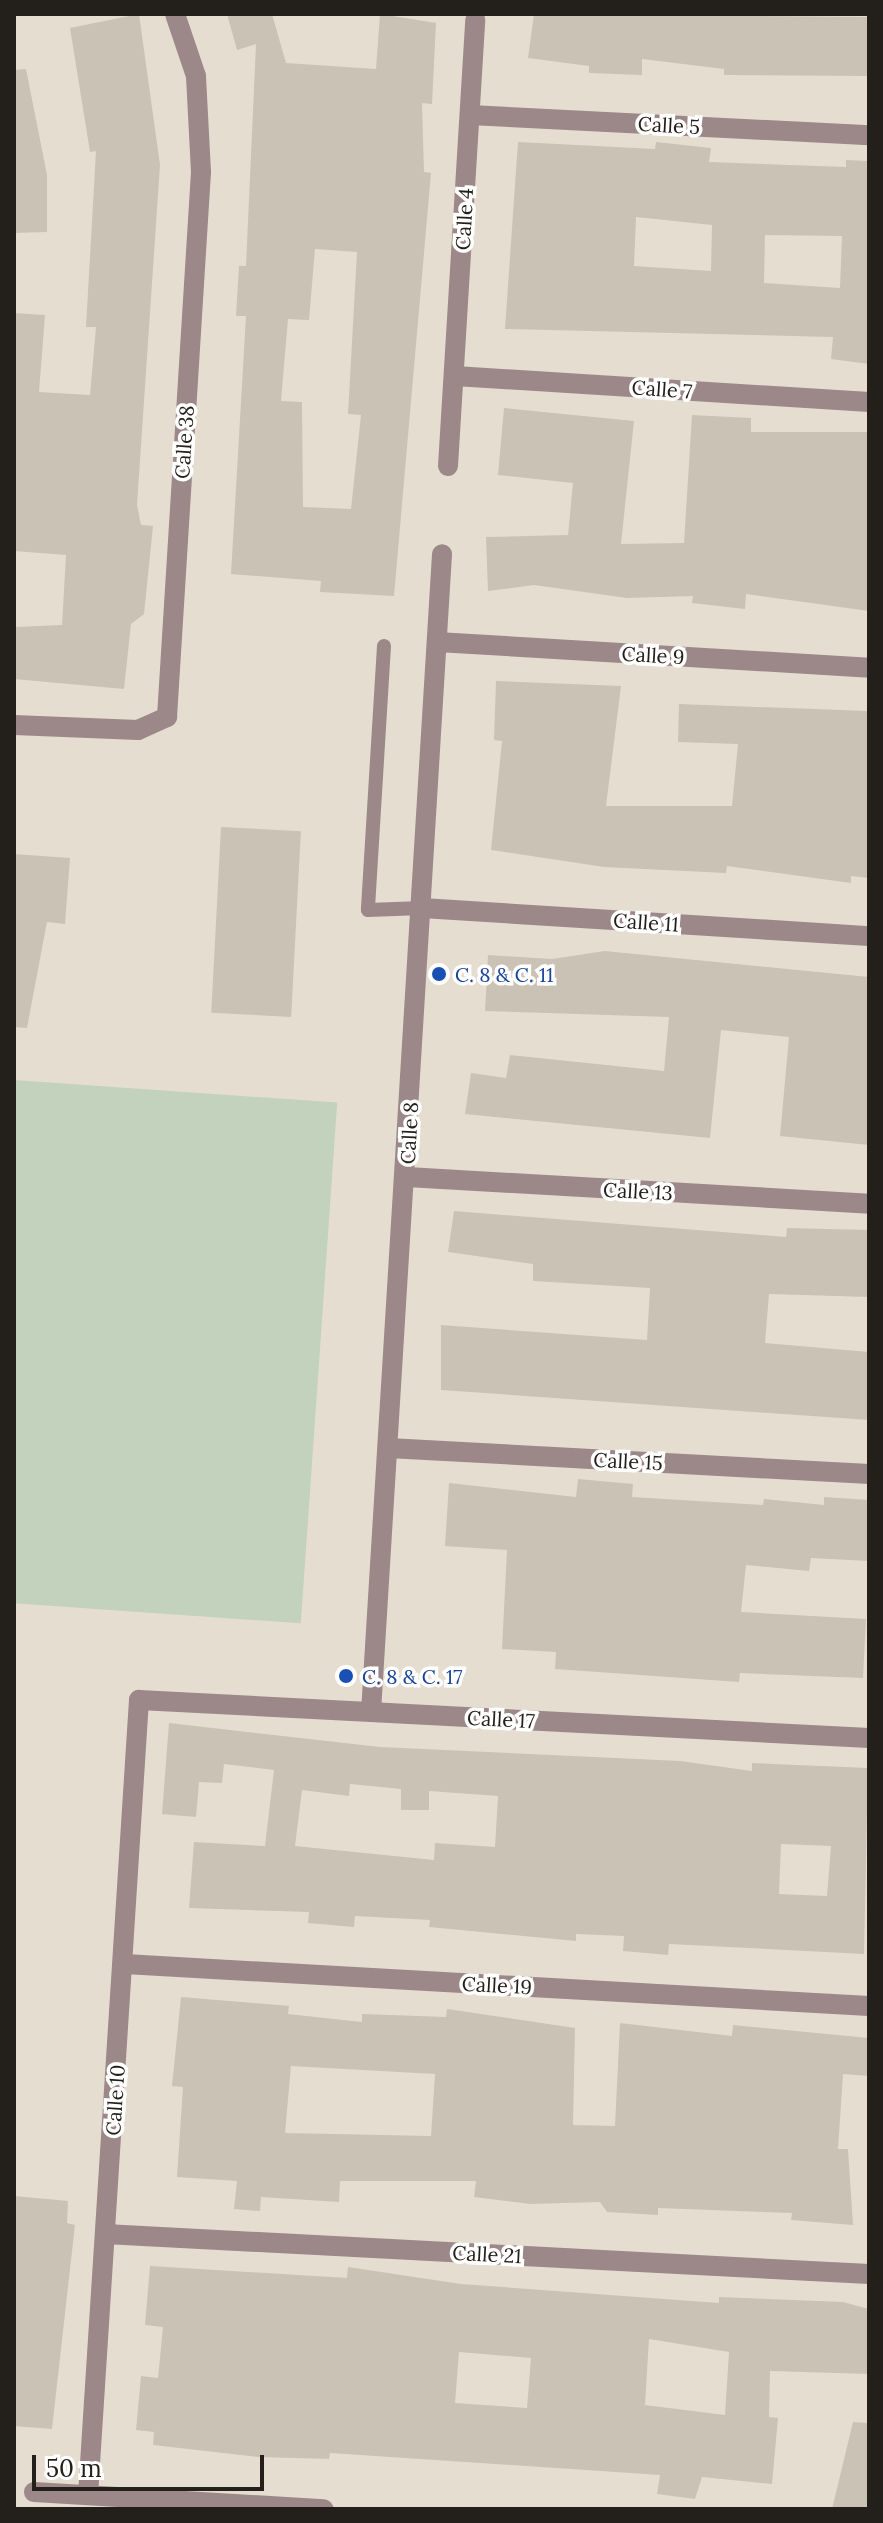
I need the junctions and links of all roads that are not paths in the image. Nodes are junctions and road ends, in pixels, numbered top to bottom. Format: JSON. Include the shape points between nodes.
{"nodes":[{"id":1,"x":175,"y":14,"type":"edge"},
{"id":2,"x":475,"y":20,"type":"dead end"},
{"id":3,"x":470,"y":115,"type":"junction"},
{"id":4,"x":869,"y":135,"type":"edge"},
{"id":5,"x":455,"y":376,"type":"junction"},
{"id":6,"x":869,"y":402,"type":"edge"},
{"id":7,"x":448,"y":466,"type":"dead end"},
{"id":8,"x":442,"y":554,"type":"dead end"},
{"id":9,"x":437,"y":642,"type":"junction"},
{"id":10,"x":384,"y":646,"type":"dead end"},
{"id":11,"x":869,"y":668,"type":"edge"},
{"id":12,"x":14,"y":725,"type":"edge"},
{"id":13,"x":422,"y":908,"type":"junction"},
{"id":14,"x":869,"y":936,"type":"edge"},
{"id":15,"x":407,"y":1177,"type":"junction"},
{"id":16,"x":869,"y":1204,"type":"edge"},
{"id":17,"x":388,"y":1448,"type":"junction"},
{"id":18,"x":869,"y":1474,"type":"edge"},
{"id":19,"x":139,"y":1705,"type":"joint"},
{"id":20,"x":371,"y":1712,"type":"junction"},
{"id":21,"x":869,"y":1738,"type":"edge"},
{"id":22,"x":125,"y":1964,"type":"junction"},
{"id":23,"x":869,"y":2006,"type":"edge"},
{"id":24,"x":105,"y":2234,"type":"junction"},
{"id":25,"x":869,"y":2274,"type":"edge"},
{"id":26,"x":34,"y":2492,"type":"dead end"},
{"id":27,"x":88,"y":2495,"type":"junction"},
{"id":28,"x":324,"y":2509,"type":"edge"}],
"edges":[{"from":1,"to":12,"type":"street","name":"Calle 38","via":[[196,76],[201,172],[167,717],[138,730]]},
{"from":2,"to":3,"type":"street","name":"Calle 4"},
{"from":3,"to":4,"type":"street","name":"Calle 5"},
{"from":3,"to":5,"type":"street","name":"Calle 4"},
{"from":5,"to":6,"type":"street","name":"Calle 7"},
{"from":5,"to":7,"type":"street","name":"Calle 4"},
{"from":8,"to":9,"type":"street","name":"Calle 8"},
{"from":9,"to":11,"type":"street","name":"Calle 9"},
{"from":9,"to":13,"type":"street","name":"Calle 8"},
{"from":10,"to":13,"type":"lane","via":[[368,910]]},
{"from":13,"to":14,"type":"street","name":"Calle 11"},
{"from":13,"to":15,"type":"street","name":"Calle 8"},
{"from":15,"to":16,"type":"street","name":"Calle 13"},
{"from":15,"to":17,"type":"street","name":"Calle 8"},
{"from":17,"to":18,"type":"street","name":"Calle 15"},
{"from":17,"to":20,"type":"street","name":"Calle 8"},
{"from":19,"to":20,"type":"street","name":"Calle 17","via":[[139,1700]]},
{"from":19,"to":22,"type":"street","name":"Calle 10"},
{"from":20,"to":21,"type":"street","name":"Calle 17"},
{"from":22,"to":23,"type":"street","name":"Calle 19"},
{"from":22,"to":24,"type":"street","name":"Calle 10"},
{"from":24,"to":25,"type":"street","name":"Calle 21"},
{"from":24,"to":27,"type":"street","name":"Calle 10"},
{"from":26,"to":27,"type":"street"},
{"from":27,"to":28,"type":"street"}]}
